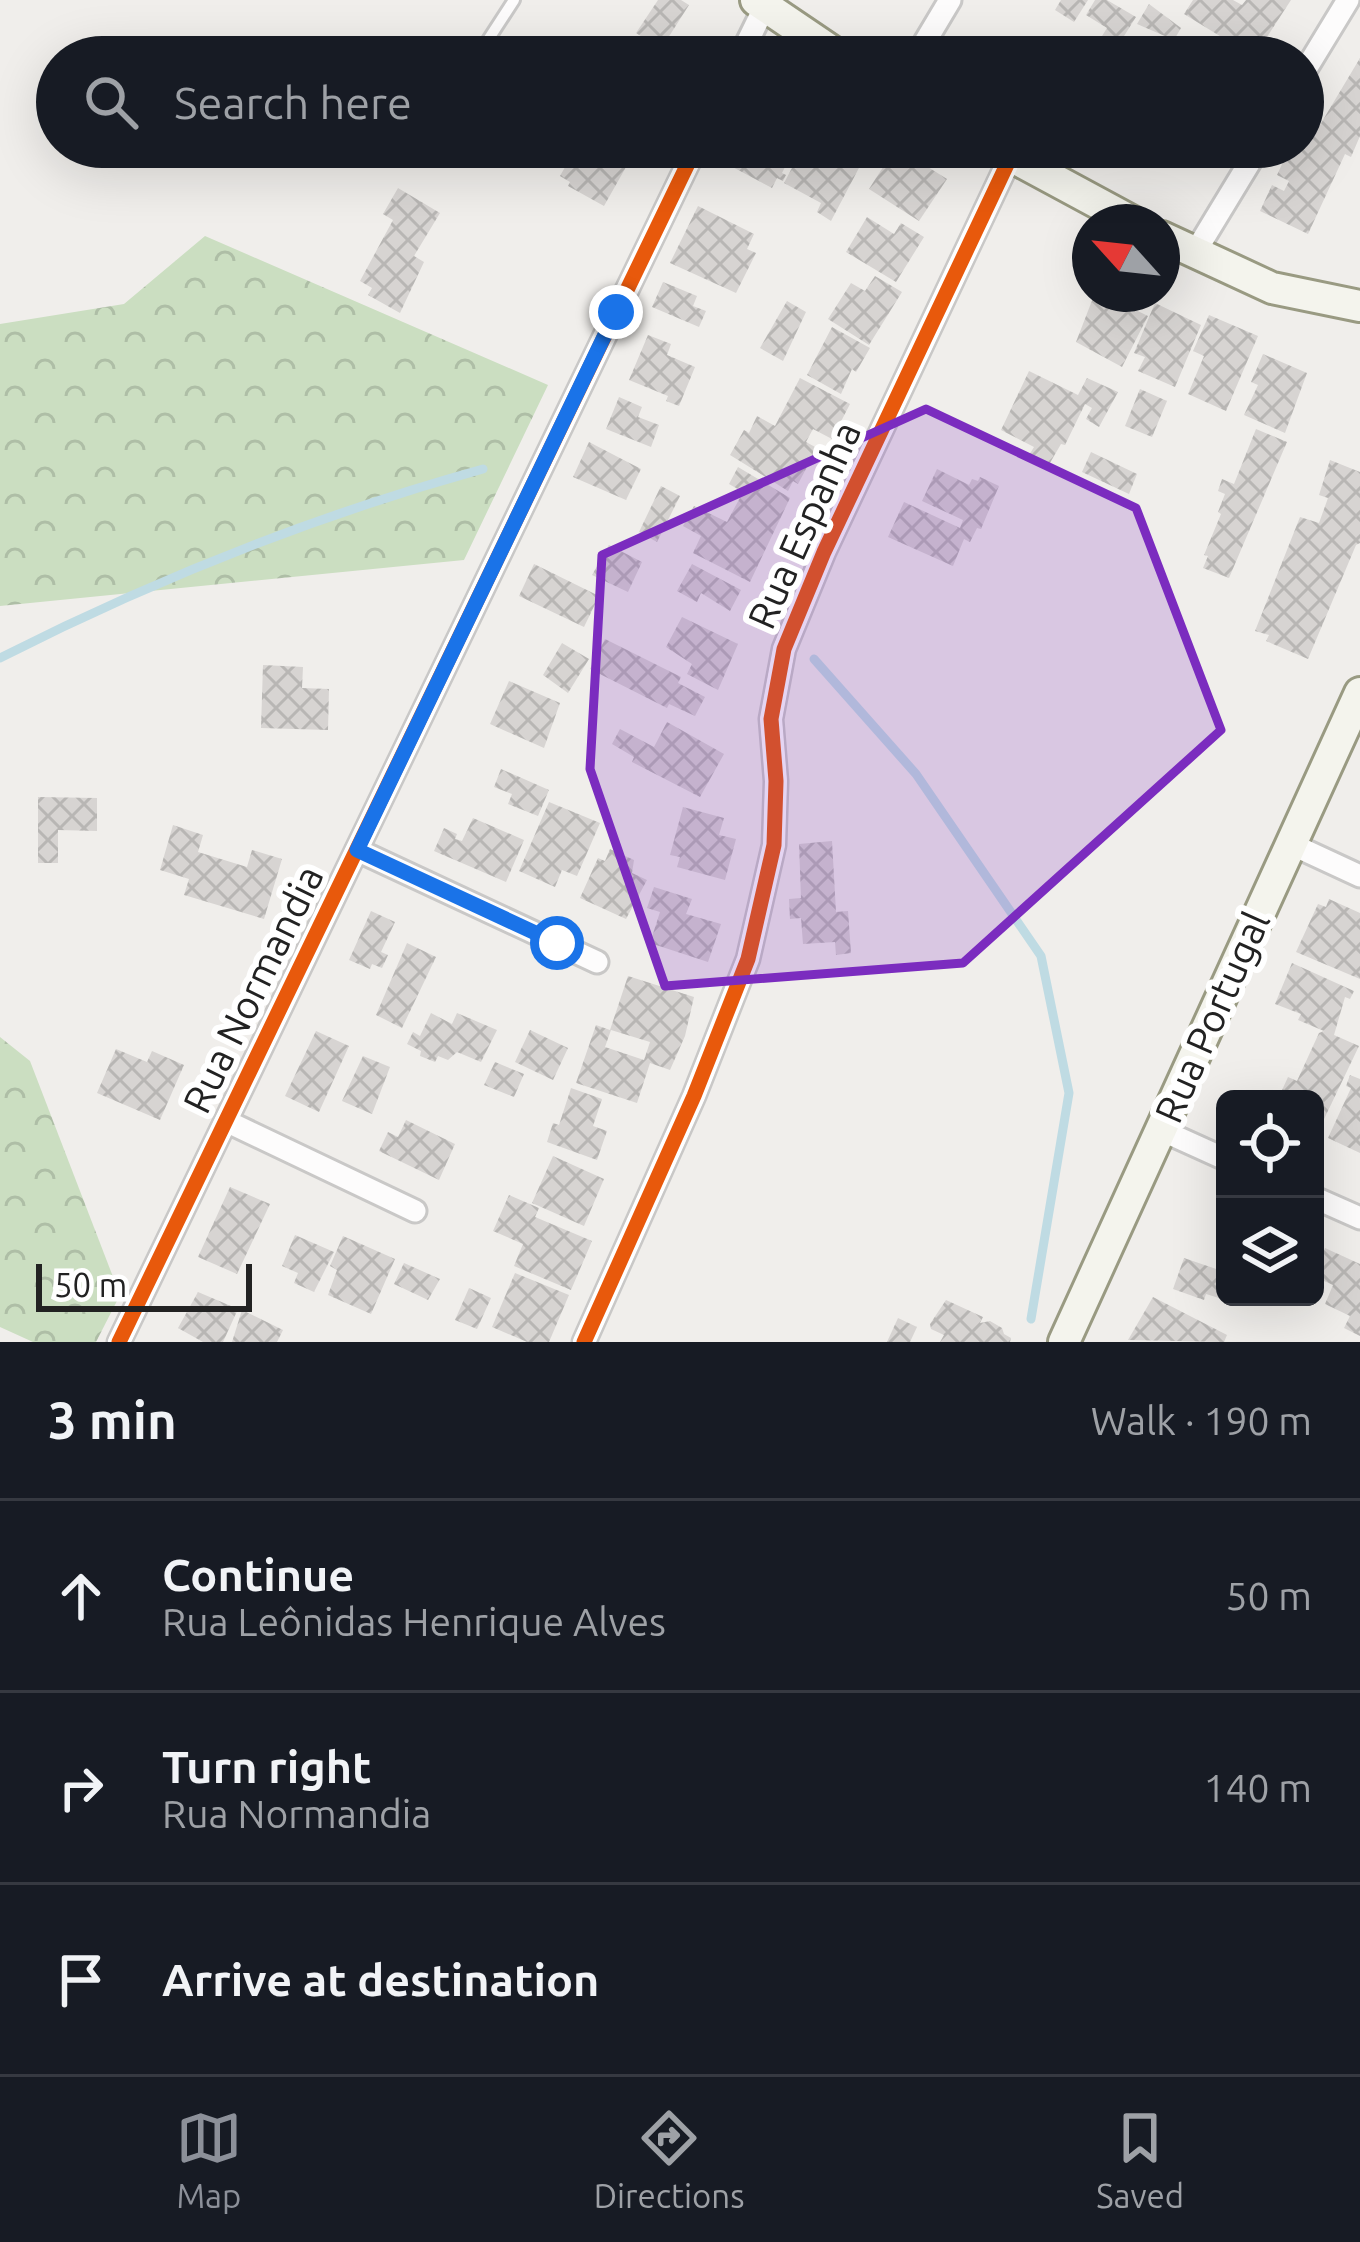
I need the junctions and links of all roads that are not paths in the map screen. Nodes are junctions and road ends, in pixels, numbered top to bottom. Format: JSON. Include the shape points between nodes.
{"nodes":[{"id":1,"x":514,"y":0,"type":"edge"},
{"id":2,"x":950,"y":0,"type":"edge"},
{"id":3,"x":1348,"y":0,"type":"edge"},
{"id":4,"x":760,"y":3,"type":"edge"},
{"id":5,"x":491,"y":36,"type":"edge"},
{"id":6,"x":748,"y":36,"type":"edge"},
{"id":7,"x":809,"y":36,"type":"edge"},
{"id":8,"x":929,"y":36,"type":"edge"},
{"id":9,"x":1324,"y":39,"type":"edge"},
{"id":10,"x":686,"y":168,"type":"edge"},
{"id":11,"x":995,"y":168,"type":"edge"},
{"id":12,"x":1032,"y":168,"type":"edge"},
{"id":13,"x":1246,"y":168,"type":"edge"},
{"id":14,"x":1099,"y":204,"type":"edge"},
{"id":15,"x":1180,"y":247,"type":"edge"},
{"id":16,"x":1193,"y":254,"type":"junction"},
{"id":17,"x":1360,"y":306,"type":"edge"},
{"id":18,"x":1360,"y":693,"type":"edge"},
{"id":19,"x":1291,"y":844,"type":"junction"},
{"id":20,"x":357,"y":850,"type":"junction"},
{"id":21,"x":1360,"y":876,"type":"edge"},
{"id":22,"x":597,"y":962,"type":"dead end"},
{"id":23,"x":226,"y":1121,"type":"junction"},
{"id":24,"x":1161,"y":1130,"type":"junction"},
{"id":25,"x":1216,"y":1155,"type":"edge"},
{"id":26,"x":1324,"y":1202,"type":"edge"},
{"id":27,"x":415,"y":1211,"type":"dead end"},
{"id":28,"x":1360,"y":1218,"type":"edge"},
{"id":29,"x":119,"y":1342,"type":"edge"},
{"id":30,"x":584,"y":1342,"type":"edge"},
{"id":31,"x":1064,"y":1342,"type":"edge"}],
"edges":[{"from":1,"to":5,"type":"lane"},
{"from":2,"to":8,"type":"street"},
{"from":3,"to":9,"type":"street"},
{"from":4,"to":6,"type":"street"},
{"from":4,"to":7,"type":"street"},
{"from":10,"to":20,"type":"street","name":"Rua Normandia"},
{"from":11,"to":30,"type":"street","name":"Rua Espanha","via":[[784,649],[771,719],[774,845],[748,959]]},
{"from":12,"to":14,"type":"street"},
{"from":13,"to":16,"type":"street"},
{"from":15,"to":16,"type":"street"},
{"from":16,"to":17,"type":"street","via":[[1272,288]]},
{"from":18,"to":19,"type":"street","name":"Rua Portugal"},
{"from":19,"to":21,"type":"street"},
{"from":19,"to":24,"type":"street","name":"Rua Portugal"},
{"from":20,"to":22,"type":"street"},
{"from":20,"to":23,"type":"street","name":"Rua Normandia"},
{"from":23,"to":27,"type":"street"},
{"from":23,"to":29,"type":"street","name":"Rua Normandia"},
{"from":24,"to":25,"type":"street"},
{"from":24,"to":31,"type":"street","name":"Rua Portugal"},
{"from":26,"to":28,"type":"street"}]}
